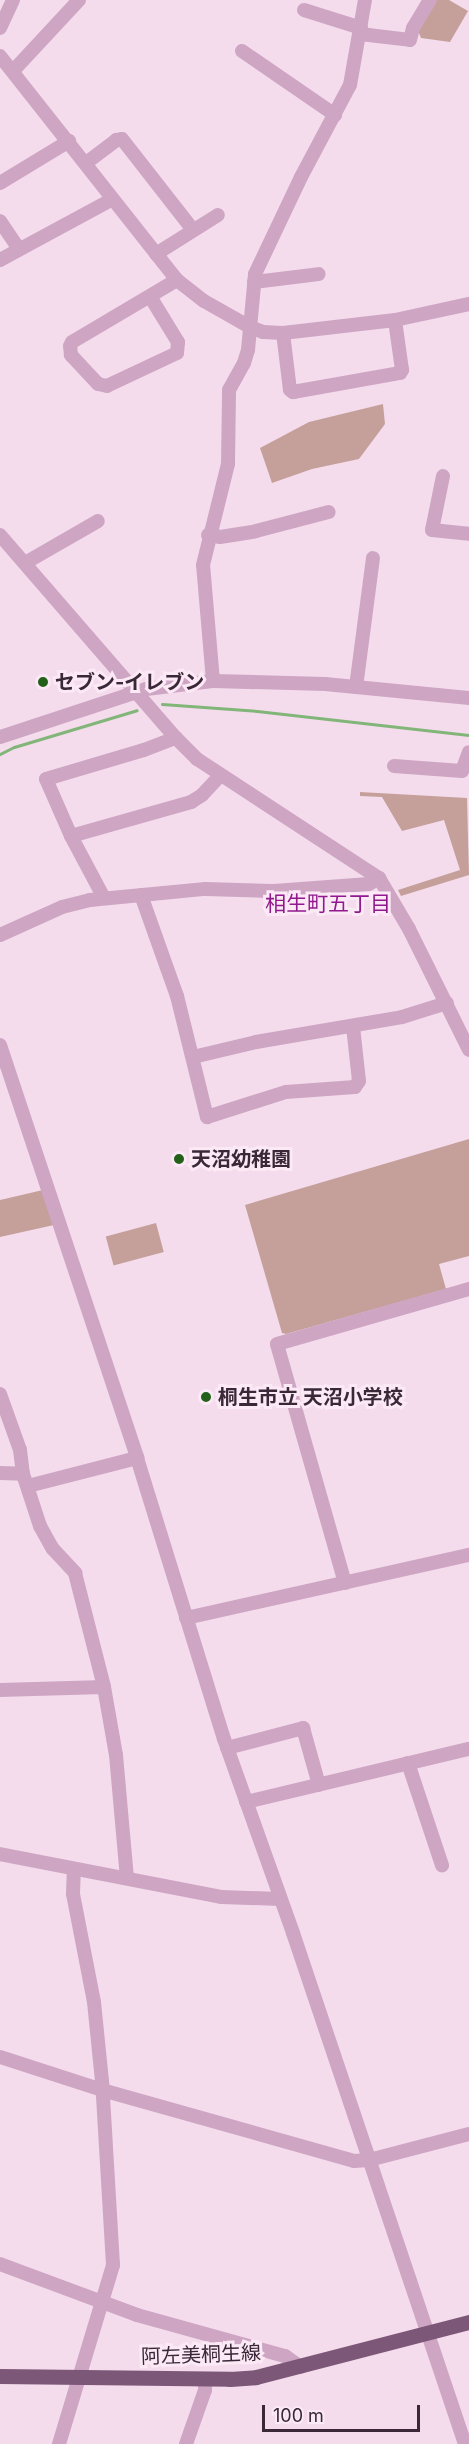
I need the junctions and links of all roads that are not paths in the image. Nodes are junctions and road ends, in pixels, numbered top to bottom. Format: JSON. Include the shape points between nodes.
{"nodes":[{"id":1,"x":13,"y":0,"type":"edge"},
{"id":2,"x":79,"y":0,"type":"edge"},
{"id":3,"x":365,"y":0,"type":"edge"},
{"id":4,"x":430,"y":0,"type":"edge"},
{"id":5,"x":304,"y":10,"type":"dead end"},
{"id":6,"x":0,"y":28,"type":"edge"},
{"id":7,"x":360,"y":31,"type":"junction"},
{"id":8,"x":242,"y":51,"type":"dead end"},
{"id":9,"x":0,"y":57,"type":"edge"},
{"id":10,"x":13,"y":71,"type":"junction"},
{"id":11,"x":335,"y":115,"type":"junction"},
{"id":12,"x":69,"y":141,"type":"junction"},
{"id":13,"x":86,"y":163,"type":"junction"},
{"id":14,"x":0,"y":183,"type":"edge"},
{"id":15,"x":113,"y":199,"type":"junction"},
{"id":16,"x":219,"y":215,"type":"dead end"},
{"id":17,"x":0,"y":221,"type":"edge"},
{"id":18,"x":193,"y":230,"type":"junction"},
{"id":19,"x":19,"y":249,"type":"junction"},
{"id":20,"x":156,"y":254,"type":"junction"},
{"id":21,"x":0,"y":260,"type":"edge"},
{"id":22,"x":320,"y":274,"type":"dead end"},
{"id":23,"x":177,"y":280,"type":"junction"},
{"id":24,"x":254,"y":282,"type":"junction"},
{"id":25,"x":151,"y":297,"type":"junction"},
{"id":26,"x":469,"y":304,"type":"edge"},
{"id":27,"x":395,"y":320,"type":"junction"},
{"id":28,"x":250,"y":327,"type":"junction"},
{"id":29,"x":283,"y":333,"type":"junction"},
{"id":30,"x":443,"y":476,"type":"dead end"},
{"id":31,"x":329,"y":512,"type":"dead end"},
{"id":32,"x":98,"y":521,"type":"dead end"},
{"id":33,"x":469,"y":534,"type":"edge"},
{"id":34,"x":0,"y":535,"type":"edge"},
{"id":35,"x":208,"y":536,"type":"junction"},
{"id":36,"x":373,"y":558,"type":"dead end"},
{"id":37,"x":25,"y":563,"type":"junction"},
{"id":38,"x":213,"y":681,"type":"junction"},
{"id":39,"x":356,"y":687,"type":"junction"},
{"id":40,"x":137,"y":692,"type":"junction"},
{"id":41,"x":469,"y":698,"type":"edge"},
{"id":42,"x":0,"y":736,"type":"edge"},
{"id":43,"x":176,"y":738,"type":"junction"},
{"id":44,"x":469,"y":752,"type":"edge"},
{"id":45,"x":394,"y":766,"type":"dead end"},
{"id":46,"x":220,"y":776,"type":"junction"},
{"id":47,"x":71,"y":836,"type":"junction"},
{"id":48,"x":380,"y":879,"type":"junction"},
{"id":49,"x":141,"y":895,"type":"junction"},
{"id":50,"x":104,"y":898,"type":"junction"},
{"id":51,"x":0,"y":935,"type":"edge"},
{"id":52,"x":447,"y":1003,"type":"junction"},
{"id":53,"x":353,"y":1027,"type":"junction"},
{"id":54,"x":0,"y":1046,"type":"edge"},
{"id":55,"x":469,"y":1050,"type":"edge"},
{"id":56,"x":193,"y":1057,"type":"junction"},
{"id":57,"x":469,"y":1289,"type":"edge"},
{"id":58,"x":0,"y":1394,"type":"edge"},
{"id":59,"x":137,"y":1458,"type":"junction"},
{"id":60,"x":0,"y":1473,"type":"edge"},
{"id":61,"x":26,"y":1480,"type":"junction"},
{"id":62,"x":469,"y":1555,"type":"edge"},
{"id":63,"x":345,"y":1583,"type":"junction"},
{"id":64,"x":186,"y":1618,"type":"junction"},
{"id":65,"x":104,"y":1687,"type":"junction"},
{"id":66,"x":0,"y":1690,"type":"edge"},
{"id":67,"x":227,"y":1748,"type":"junction"},
{"id":68,"x":469,"y":1749,"type":"edge"},
{"id":69,"x":408,"y":1763,"type":"junction"},
{"id":70,"x":319,"y":1785,"type":"junction"},
{"id":71,"x":246,"y":1803,"type":"junction"},
{"id":72,"x":0,"y":1854,"type":"edge"},
{"id":73,"x":442,"y":1865,"type":"dead end"},
{"id":74,"x":74,"y":1870,"type":"junction"},
{"id":75,"x":126,"y":1878,"type":"junction"},
{"id":76,"x":280,"y":1899,"type":"junction"},
{"id":77,"x":0,"y":2057,"type":"edge"},
{"id":78,"x":102,"y":2090,"type":"junction"},
{"id":79,"x":469,"y":2134,"type":"edge"},
{"id":80,"x":369,"y":2160,"type":"junction"},
{"id":81,"x":0,"y":2264,"type":"edge"},
{"id":82,"x":103,"y":2301,"type":"junction"},
{"id":83,"x":469,"y":2322,"type":"edge"},
{"id":84,"x":426,"y":2333,"type":"junction"},
{"id":85,"x":301,"y":2367,"type":"junction"},
{"id":86,"x":0,"y":2376,"type":"edge"},
{"id":87,"x":81,"y":2377,"type":"junction"},
{"id":88,"x":205,"y":2379,"type":"junction"},
{"id":89,"x":59,"y":2444,"type":"edge"},
{"id":90,"x":186,"y":2444,"type":"edge"},
{"id":91,"x":465,"y":2444,"type":"edge"}],
"edges":[{"from":1,"to":6,"type":"street"},
{"from":2,"to":10,"type":"street"},
{"from":3,"to":7,"type":"street"},
{"from":4,"to":7,"type":"street","via":[[410,40]]},
{"from":5,"to":7,"type":"street"},
{"from":7,"to":11,"type":"street","via":[[350,85]]},
{"from":8,"to":11,"type":"street"},
{"from":9,"to":10,"type":"street"},
{"from":10,"to":12,"type":"street"},
{"from":11,"to":24,"type":"street","via":[[282,215]]},
{"from":12,"to":13,"type":"street"},
{"from":12,"to":14,"type":"street"},
{"from":13,"to":15,"type":"street"},
{"from":13,"to":18,"type":"street","via":[[123,139]]},
{"from":15,"to":19,"type":"street"},
{"from":15,"to":20,"type":"street"},
{"from":16,"to":18,"type":"street"},
{"from":17,"to":19,"type":"street"},
{"from":18,"to":20,"type":"street"},
{"from":19,"to":21,"type":"street"},
{"from":20,"to":23,"type":"street"},
{"from":22,"to":24,"type":"street"},
{"from":23,"to":25,"type":"street"},
{"from":23,"to":28,"type":"street","via":[[204,301]]},
{"from":24,"to":28,"type":"street"},
{"from":25,"to":25,"type":"street","via":[[72,342],[72,355],[98,384],[107,386],[177,353],[178,342]]},
{"from":26,"to":27,"type":"street"},
{"from":27,"to":29,"type":"street"},
{"from":27,"to":29,"type":"street","via":[[400,373],[293,392]]},
{"from":28,"to":29,"type":"street"},
{"from":28,"to":35,"type":"street","via":[[246,358],[229,390],[228,464]]},
{"from":30,"to":33,"type":"street","via":[[432,530]]},
{"from":31,"to":35,"type":"street","via":[[256,531]]},
{"from":32,"to":37,"type":"street"},
{"from":34,"to":37,"type":"street"},
{"from":35,"to":38,"type":"street","via":[[203,572]]},
{"from":36,"to":39,"type":"street"},
{"from":37,"to":40,"type":"street"},
{"from":38,"to":39,"type":"street"},
{"from":38,"to":40,"type":"street"},
{"from":39,"to":41,"type":"street"},
{"from":40,"to":42,"type":"street"},
{"from":40,"to":43,"type":"street"},
{"from":43,"to":46,"type":"street"},
{"from":43,"to":47,"type":"street","via":[[46,779]]},
{"from":44,"to":45,"type":"street","via":[[462,771]]},
{"from":46,"to":47,"type":"street","via":[[191,802]]},
{"from":46,"to":48,"type":"street"},
{"from":47,"to":50,"type":"street"},
{"from":48,"to":49,"type":"street","via":[[369,884],[274,891],[205,889]]},
{"from":48,"to":52,"type":"street"},
{"from":49,"to":50,"type":"street"},
{"from":49,"to":56,"type":"street","via":[[177,996]]},
{"from":50,"to":51,"type":"street","via":[[62,907]]},
{"from":52,"to":53,"type":"street"},
{"from":52,"to":55,"type":"street"},
{"from":53,"to":56,"type":"street","via":[[256,1042]]},
{"from":53,"to":56,"type":"street","via":[[359,1081],[355,1087],[286,1092],[207,1117]]},
{"from":54,"to":59,"type":"street"},
{"from":57,"to":63,"type":"street","via":[[277,1344]]},
{"from":58,"to":61,"type":"street","via":[[20,1449]]},
{"from":59,"to":61,"type":"street"},
{"from":59,"to":64,"type":"street"},
{"from":60,"to":61,"type":"street"},
{"from":61,"to":65,"type":"street","via":[[46,1538],[75,1573]]},
{"from":62,"to":63,"type":"street"},
{"from":63,"to":64,"type":"street"},
{"from":64,"to":67,"type":"street"},
{"from":65,"to":66,"type":"street"},
{"from":65,"to":75,"type":"street","via":[[116,1755]]},
{"from":67,"to":70,"type":"street","via":[[303,1728]]},
{"from":67,"to":71,"type":"street"},
{"from":68,"to":69,"type":"street"},
{"from":69,"to":70,"type":"street"},
{"from":69,"to":73,"type":"street"},
{"from":70,"to":71,"type":"street"},
{"from":71,"to":76,"type":"street"},
{"from":72,"to":74,"type":"street"},
{"from":74,"to":75,"type":"street"},
{"from":74,"to":78,"type":"street","via":[[73,1894],[94,2002]]},
{"from":75,"to":76,"type":"street","via":[[221,1896]]},
{"from":76,"to":80,"type":"street"},
{"from":77,"to":78,"type":"street"},
{"from":78,"to":80,"type":"street","via":[[347,2159]]},
{"from":78,"to":82,"type":"street","via":[[114,2257]]},
{"from":79,"to":80,"type":"street"},
{"from":80,"to":84,"type":"street"},
{"from":81,"to":82,"type":"street"},
{"from":82,"to":85,"type":"street","via":[[148,2318],[285,2356]]},
{"from":82,"to":87,"type":"street"},
{"from":83,"to":84,"type":"main road","name":"阿左美桐生線"},
{"from":84,"to":85,"type":"main road","name":"阿左美桐生線"},
{"from":84,"to":91,"type":"street"},
{"from":85,"to":88,"type":"main road","name":"阿左美桐生線","via":[[256,2377]]},
{"from":86,"to":87,"type":"main road","name":"阿左美桐生線"},
{"from":87,"to":88,"type":"main road","name":"阿左美桐生線"},
{"from":87,"to":89,"type":"street"},
{"from":88,"to":90,"type":"street"}]}
